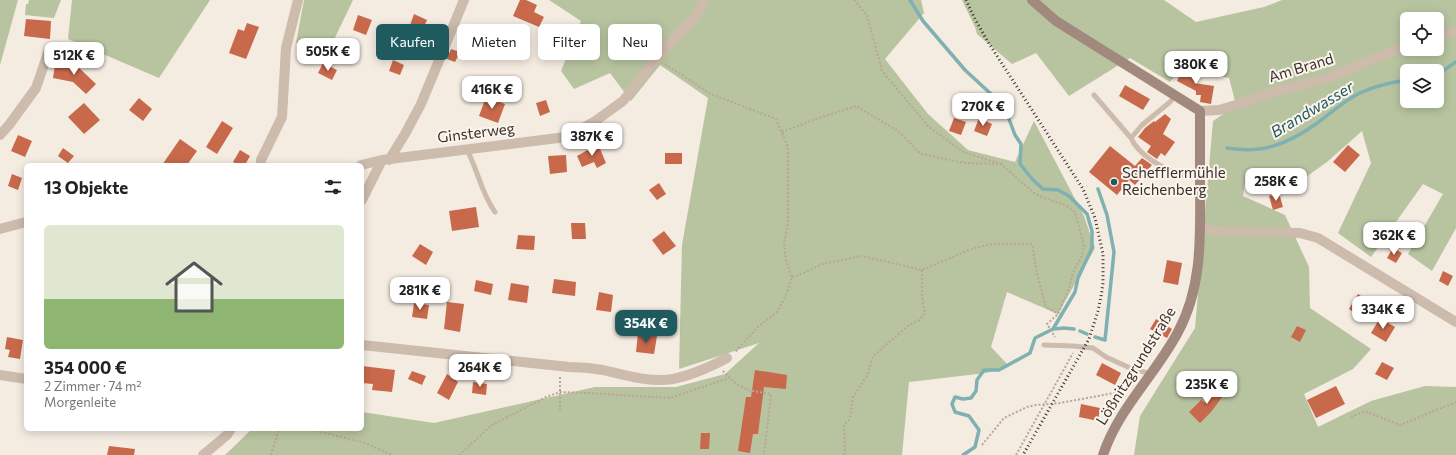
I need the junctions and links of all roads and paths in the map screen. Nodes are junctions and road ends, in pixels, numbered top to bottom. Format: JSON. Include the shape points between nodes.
{"nodes":[{"id":1,"x":298,"y":0,"type":"edge"},
{"id":2,"x":464,"y":0,"type":"edge"},
{"id":3,"x":705,"y":0,"type":"edge"},
{"id":4,"x":854,"y":0,"type":"edge"},
{"id":5,"x":1032,"y":0,"type":"edge"},
{"id":6,"x":1456,"y":31,"type":"edge"},
{"id":7,"x":1444,"y":34,"type":"edge"},
{"id":8,"x":1400,"y":48,"type":"edge"},
{"id":9,"x":49,"y":50,"type":"dead end"},
{"id":10,"x":662,"y":53,"type":"edge"},
{"id":11,"x":655,"y":60,"type":"edge"},
{"id":12,"x":660,"y":60,"type":"edge"},
{"id":13,"x":1094,"y":95,"type":"dead end"},
{"id":14,"x":1175,"y":96,"type":"junction"},
{"id":15,"x":1200,"y":111,"type":"junction"},
{"id":16,"x":782,"y":132,"type":"junction"},
{"id":17,"x":0,"y":135,"type":"edge"},
{"id":18,"x":1131,"y":138,"type":"junction"},
{"id":19,"x":467,"y":150,"type":"junction"},
{"id":20,"x":386,"y":160,"type":"junction"},
{"id":21,"x":261,"y":163,"type":"edge"},
{"id":22,"x":364,"y":164,"type":"edge"},
{"id":23,"x":1001,"y":164,"type":"junction"},
{"id":24,"x":1200,"y":177,"type":"junction"},
{"id":25,"x":364,"y":197,"type":"edge"},
{"id":26,"x":494,"y":212,"type":"dead end"},
{"id":27,"x":24,"y":223,"type":"edge"},
{"id":28,"x":1201,"y":228,"type":"junction"},
{"id":29,"x":0,"y":229,"type":"edge"},
{"id":30,"x":922,"y":270,"type":"junction"},
{"id":31,"x":792,"y":277,"type":"junction"},
{"id":32,"x":1058,"y":314,"type":"junction"},
{"id":33,"x":1456,"y":322,"type":"edge"},
{"id":34,"x":1053,"y":335,"type":"dead end"},
{"id":35,"x":364,"y":345,"type":"edge"},
{"id":36,"x":1044,"y":345,"type":"dead end"},
{"id":37,"x":1077,"y":346,"type":"junction"},
{"id":38,"x":727,"y":358,"type":"joint"},
{"id":39,"x":714,"y":365,"type":"junction"},
{"id":40,"x":560,"y":366,"type":"junction"},
{"id":41,"x":1151,"y":374,"type":"junction"},
{"id":42,"x":0,"y":375,"type":"edge"},
{"id":43,"x":729,"y":378,"type":"junction"},
{"id":44,"x":24,"y":379,"type":"edge"},
{"id":45,"x":1130,"y":390,"type":"dead end"},
{"id":46,"x":560,"y":392,"type":"junction"},
{"id":47,"x":1456,"y":402,"type":"edge"},
{"id":48,"x":1044,"y":404,"type":"junction"},
{"id":49,"x":560,"y":411,"type":"dead end"},
{"id":50,"x":1351,"y":417,"type":"dead end"},
{"id":51,"x":230,"y":431,"type":"edge"},
{"id":52,"x":278,"y":431,"type":"edge"},
{"id":53,"x":317,"y":431,"type":"edge"},
{"id":54,"x":982,"y":445,"type":"dead end"},
{"id":55,"x":203,"y":455,"type":"edge"},
{"id":56,"x":271,"y":455,"type":"edge"},
{"id":57,"x":392,"y":455,"type":"edge"},
{"id":58,"x":460,"y":455,"type":"edge"},
{"id":59,"x":764,"y":455,"type":"edge"},
{"id":60,"x":844,"y":455,"type":"edge"},
{"id":61,"x":1016,"y":455,"type":"edge"},
{"id":62,"x":1103,"y":455,"type":"edge"}],
"edges":[{"from":1,"to":21,"type":"street","via":[[286,48],[282,117]]},
{"from":2,"to":20,"type":"street","via":[[421,104],[405,134]]},
{"from":3,"to":10,"type":"street","name":"Ginsterweg","via":[[694,18]]},
{"from":4,"to":23,"type":"path","via":[[867,15],[882,72],[928,126],[963,152]]},
{"from":5,"to":14,"type":"street","via":[[1056,21]]},
{"from":6,"to":7,"type":"street"},
{"from":8,"to":15,"type":"street","name":"Am Brand","via":[[1328,78],[1218,110]]},
{"from":9,"to":17,"type":"street","via":[[36,88]]},
{"from":11,"to":19,"type":"street","name":"Ginsterweg","via":[[623,101],[594,122],[566,137]]},
{"from":12,"to":16,"type":"path","via":[[711,94],[776,119]]},
{"from":13,"to":18,"type":"lane"},
{"from":14,"to":15,"type":"street"},
{"from":14,"to":18,"type":"lane"},
{"from":15,"to":24,"type":"street","name":"Lößnitzgrundstraße"},
{"from":16,"to":23,"type":"path","via":[[856,106],[898,131],[921,154],[964,164]]},
{"from":16,"to":31,"type":"path","via":[[788,147],[788,223],[784,243],[786,261]]},
{"from":18,"to":24,"type":"lane","via":[[1134,146],[1163,167],[1181,174]]},
{"from":19,"to":20,"type":"street","name":"Ginsterweg"},
{"from":19,"to":26,"type":"lane"},
{"from":20,"to":22,"type":"street","name":"Ginsterweg"},
{"from":20,"to":25,"type":"street"},
{"from":23,"to":32,"type":"path","via":[[1034,193],[1065,205],[1075,212],[1084,246]]},
{"from":24,"to":28,"type":"street","name":"Lößnitzgrundstraße"},
{"from":27,"to":29,"type":"street"},
{"from":28,"to":33,"type":"street","via":[[1215,231],[1300,232],[1318,238]]},
{"from":28,"to":41,"type":"street","name":"Lößnitzgrundstraße","via":[[1197,277],[1189,308],[1178,332]]},
{"from":30,"to":31,"type":"path","via":[[862,256],[822,264]]},
{"from":30,"to":32,"type":"path","via":[[974,248],[993,244],[1032,244],[1046,307]]},
{"from":30,"to":60,"type":"path","via":[[925,313],[920,320],[908,326],[873,356],[867,376],[853,397],[850,419],[844,425]]},
{"from":31,"to":38,"type":"path","via":[[786,295],[776,312]]},
{"from":32,"to":34,"type":"path","via":[[1047,324]]},
{"from":35,"to":40,"type":"street"},
{"from":36,"to":37,"type":"lane"},
{"from":37,"to":41,"type":"lane","via":[[1093,348],[1130,368]]},
{"from":37,"to":48,"type":"path"},
{"from":38,"to":39,"type":"street"},
{"from":39,"to":40,"type":"street","via":[[700,372],[672,379],[639,378],[592,368]]},
{"from":39,"to":43,"type":"path"},
{"from":40,"to":46,"type":"path"},
{"from":41,"to":62,"type":"street","name":"Lößnitzgrundstraße","via":[[1117,423]]},
{"from":42,"to":44,"type":"street"},
{"from":43,"to":46,"type":"path","via":[[670,398]]},
{"from":43,"to":59,"type":"path","via":[[748,390],[771,394]]},
{"from":45,"to":48,"type":"path"},
{"from":46,"to":49,"type":"path"},
{"from":46,"to":58,"type":"path","via":[[492,425]]},
{"from":47,"to":50,"type":"path","via":[[1400,425],[1365,411]]},
{"from":48,"to":54,"type":"path","via":[[1027,407],[1004,418]]},
{"from":48,"to":61,"type":"path"},
{"from":51,"to":55,"type":"street"},
{"from":52,"to":56,"type":"path"},
{"from":53,"to":57,"type":"path","via":[[366,443]]}]}
